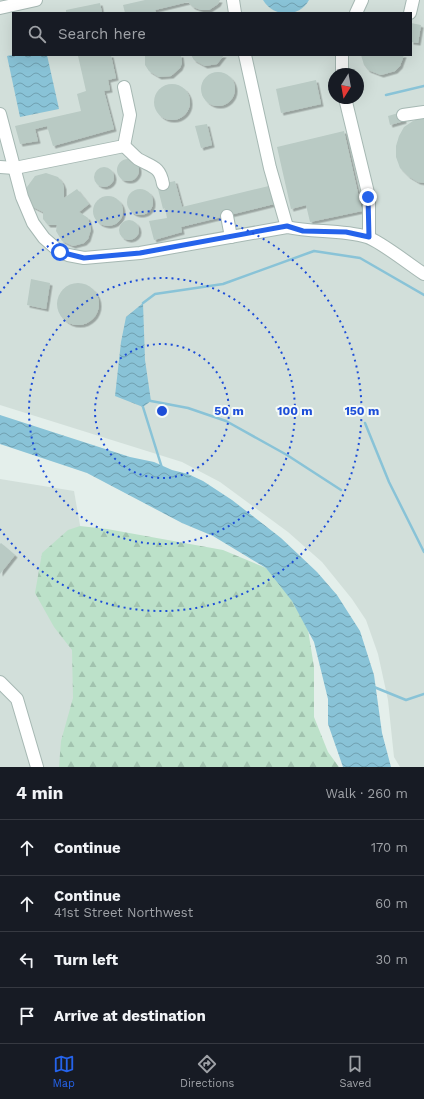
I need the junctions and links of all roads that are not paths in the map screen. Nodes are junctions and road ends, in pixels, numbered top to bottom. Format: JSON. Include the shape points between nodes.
{"nodes":[{"id":1,"x":36,"y":0,"type":"edge"},
{"id":2,"x":233,"y":0,"type":"edge"},
{"id":3,"x":362,"y":0,"type":"edge"},
{"id":4,"x":413,"y":0,"type":"edge"},
{"id":5,"x":0,"y":8,"type":"edge"},
{"id":6,"x":236,"y":12,"type":"edge"},
{"id":7,"x":356,"y":12,"type":"edge"},
{"id":8,"x":410,"y":12,"type":"edge"},
{"id":9,"x":245,"y":56,"type":"edge"},
{"id":10,"x":342,"y":56,"type":"edge"},
{"id":11,"x":342,"y":68,"type":"edge"},
{"id":12,"x":124,"y":87,"type":"dead end"},
{"id":13,"x":346,"y":104,"type":"edge"},
{"id":14,"x":424,"y":112,"type":"edge"},
{"id":15,"x":0,"y":114,"type":"edge"},
{"id":16,"x":403,"y":115,"type":"dead end"},
{"id":17,"x":124,"y":146,"type":"junction"},
{"id":18,"x":0,"y":167,"type":"edge"},
{"id":19,"x":15,"y":168,"type":"junction"},
{"id":20,"x":163,"y":184,"type":"dead end"},
{"id":21,"x":226,"y":216,"type":"dead end"},
{"id":22,"x":287,"y":226,"type":"junction"},
{"id":23,"x":231,"y":237,"type":"junction"},
{"id":24,"x":369,"y":237,"type":"junction"},
{"id":25,"x":424,"y":274,"type":"edge"},
{"id":26,"x":0,"y":682,"type":"edge"},
{"id":27,"x":38,"y":767,"type":"edge"}],
"edges":[{"from":1,"to":5,"type":"street"},
{"from":2,"to":6,"type":"street"},
{"from":3,"to":7,"type":"street"},
{"from":4,"to":8,"type":"street"},
{"from":9,"to":22,"type":"street","via":[[270,168]]},
{"from":10,"to":11,"type":"street"},
{"from":12,"to":17,"type":"street","via":[[130,115]]},
{"from":13,"to":24,"type":"street","via":[[368,197]]},
{"from":14,"to":16,"type":"street"},
{"from":15,"to":19,"type":"street"},
{"from":17,"to":19,"type":"street"},
{"from":17,"to":20,"type":"street","via":[[162,174]]},
{"from":18,"to":19,"type":"street"},
{"from":19,"to":23,"type":"street","via":[[22,198],[33,223],[44,238],[60,252],[68,255],[84,258],[140,253]]},
{"from":21,"to":23,"type":"street"},
{"from":22,"to":23,"type":"street"},
{"from":22,"to":24,"type":"street","via":[[303,231],[346,232]]},
{"from":24,"to":25,"type":"street"},
{"from":26,"to":27,"type":"street","via":[[17,699]]}]}
